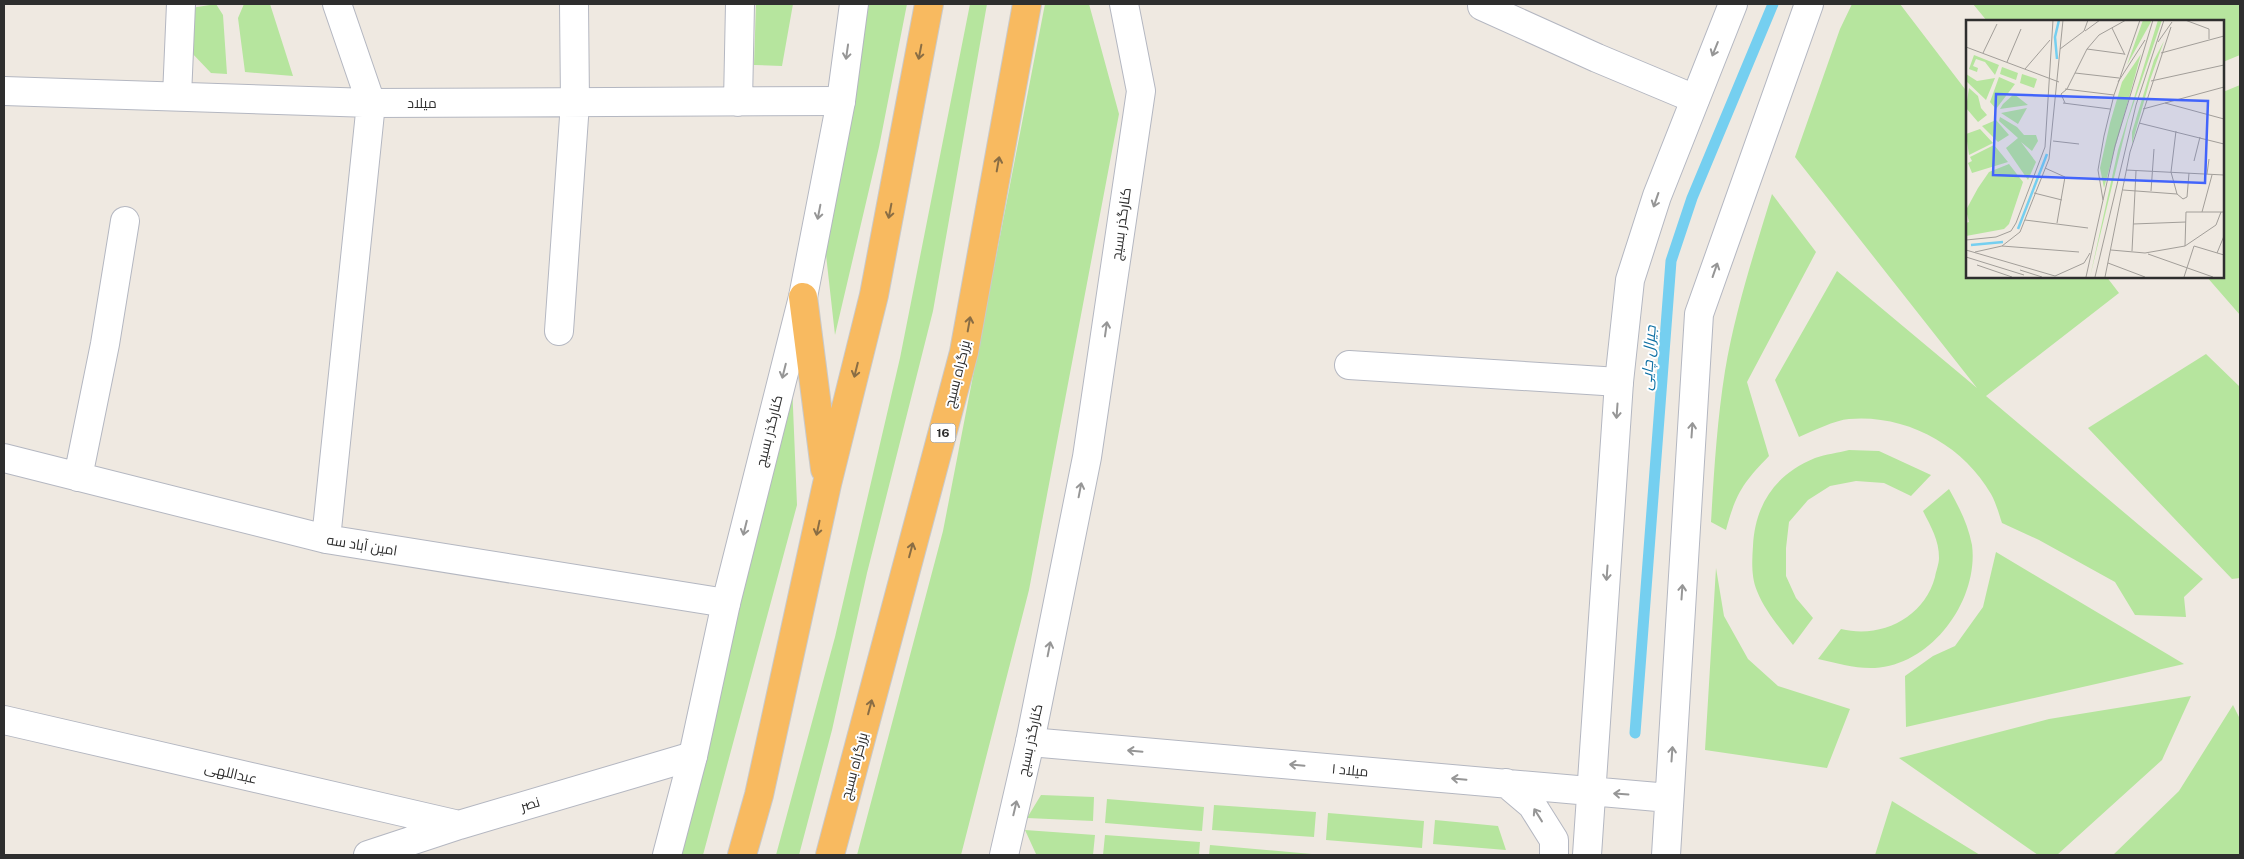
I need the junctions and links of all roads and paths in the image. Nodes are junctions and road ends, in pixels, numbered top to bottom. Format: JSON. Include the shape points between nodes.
{"nodes":[{"id":1,"x":181,"y":4,"type":"edge"},
{"id":2,"x":337,"y":4,"type":"edge"},
{"id":3,"x":574,"y":4,"type":"edge"},
{"id":4,"x":740,"y":4,"type":"edge"},
{"id":5,"x":854,"y":4,"type":"edge"},
{"id":6,"x":929,"y":4,"type":"edge"},
{"id":7,"x":1027,"y":4,"type":"edge"},
{"id":8,"x":1124,"y":4,"type":"edge"},
{"id":9,"x":1482,"y":4,"type":"edge"},
{"id":10,"x":1733,"y":4,"type":"edge"},
{"id":11,"x":1809,"y":4,"type":"edge"},
{"id":12,"x":4,"y":91,"type":"edge"},
{"id":13,"x":177,"y":96,"type":"junction"},
{"id":14,"x":1695,"y":99,"type":"junction"},
{"id":15,"x":841,"y":101,"type":"junction"},
{"id":16,"x":738,"y":102,"type":"junction"},
{"id":17,"x":371,"y":103,"type":"junction"},
{"id":18,"x":575,"y":103,"type":"junction"},
{"id":19,"x":125,"y":221,"type":"dead end"},
{"id":20,"x":803,"y":297,"type":"junction"},
{"id":21,"x":560,"y":332,"type":"dead end"},
{"id":22,"x":1349,"y":365,"type":"dead end"},
{"id":23,"x":1619,"y":382,"type":"junction"},
{"id":24,"x":4,"y":458,"type":"edge"},
{"id":25,"x":78,"y":477,"type":"junction"},
{"id":26,"x":827,"y":484,"type":"junction"},
{"id":27,"x":326,"y":539,"type":"junction"},
{"id":28,"x":726,"y":603,"type":"junction"},
{"id":29,"x":4,"y":720,"type":"edge"},
{"id":30,"x":1030,"y":742,"type":"junction"},
{"id":31,"x":693,"y":756,"type":"junction"},
{"id":32,"x":1506,"y":783,"type":"junction"},
{"id":33,"x":1592,"y":792,"type":"junction"},
{"id":34,"x":1669,"y":798,"type":"junction"},
{"id":35,"x":459,"y":825,"type":"junction"},
{"id":36,"x":368,"y":855,"type":"edge"},
{"id":37,"x":667,"y":855,"type":"edge"},
{"id":38,"x":742,"y":855,"type":"edge"},
{"id":39,"x":830,"y":855,"type":"edge"},
{"id":40,"x":1004,"y":855,"type":"edge"},
{"id":41,"x":1554,"y":855,"type":"edge"},
{"id":42,"x":1587,"y":855,"type":"edge"},
{"id":43,"x":1666,"y":855,"type":"edge"}],
"edges":[{"from":1,"to":13,"type":"street"},
{"from":2,"to":17,"type":"street"},
{"from":3,"to":18,"type":"street"},
{"from":4,"to":16,"type":"street"},
{"from":5,"to":15,"type":"street","name":"کنارگذر بسیج","one_way":true},
{"from":6,"to":26,"type":"highway","one_way":true,"via":[[874,294]]},
{"from":39,"to":7,"type":"highway","name":"بزرگراه بسیج","number":"16","one_way":true,"via":[[964,352]]},
{"from":30,"to":8,"type":"street","name":"کنارگذر بسیج","one_way":true,"via":[[1087,457],[1141,91]]},
{"from":9,"to":14,"type":"street"},
{"from":10,"to":14,"type":"street","one_way":true},
{"from":34,"to":11,"type":"street","one_way":true,"via":[[1699,314]]},
{"from":12,"to":13,"type":"street","name":"میلاد"},
{"from":13,"to":17,"type":"street","name":"میلاد"},
{"from":14,"to":23,"type":"street","one_way":true,"via":[[1657,196],[1630,280]]},
{"from":15,"to":16,"type":"street","name":"میلاد"},
{"from":15,"to":20,"type":"street","name":"کنارگذر بسیج","one_way":true},
{"from":16,"to":18,"type":"street","name":"میلاد"},
{"from":17,"to":18,"type":"street","name":"میلاد"},
{"from":17,"to":27,"type":"street"},
{"from":18,"to":21,"type":"street"},
{"from":19,"to":25,"type":"street","via":[[105,344]]},
{"from":20,"to":26,"type":"highway"},
{"from":20,"to":28,"type":"street","name":"کنارگذر بسیج","one_way":true},
{"from":22,"to":23,"type":"street"},
{"from":23,"to":33,"type":"street","one_way":true},
{"from":24,"to":25,"type":"street","name":"امین آباد سه"},
{"from":25,"to":27,"type":"street","name":"امین آباد سه"},
{"from":26,"to":38,"type":"highway","one_way":true,"via":[[759,795]]},
{"from":27,"to":28,"type":"street","name":"امین آباد سه"},
{"from":28,"to":31,"type":"street","name":"کنارگذر بسیج"},
{"from":29,"to":35,"type":"street","name":"عبداللهی"},
{"from":32,"to":30,"type":"street","name":"میلاد ۱","one_way":true},
{"from":40,"to":30,"type":"street","name":"کنارگذر بسیج","one_way":true},
{"from":31,"to":35,"type":"street","name":"نصر"},
{"from":31,"to":37,"type":"street","name":"کنارگذر بسیج"},
{"from":32,"to":33,"type":"street","name":"میلاد ۱"},
{"from":41,"to":32,"type":"street","one_way":true,"via":[[1554,840],[1532,805]]},
{"from":34,"to":33,"type":"street","name":"میلاد ۱","one_way":true},
{"from":33,"to":42,"type":"street"},
{"from":34,"to":43,"type":"street"},
{"from":35,"to":36,"type":"street","name":"نصر"}]}
